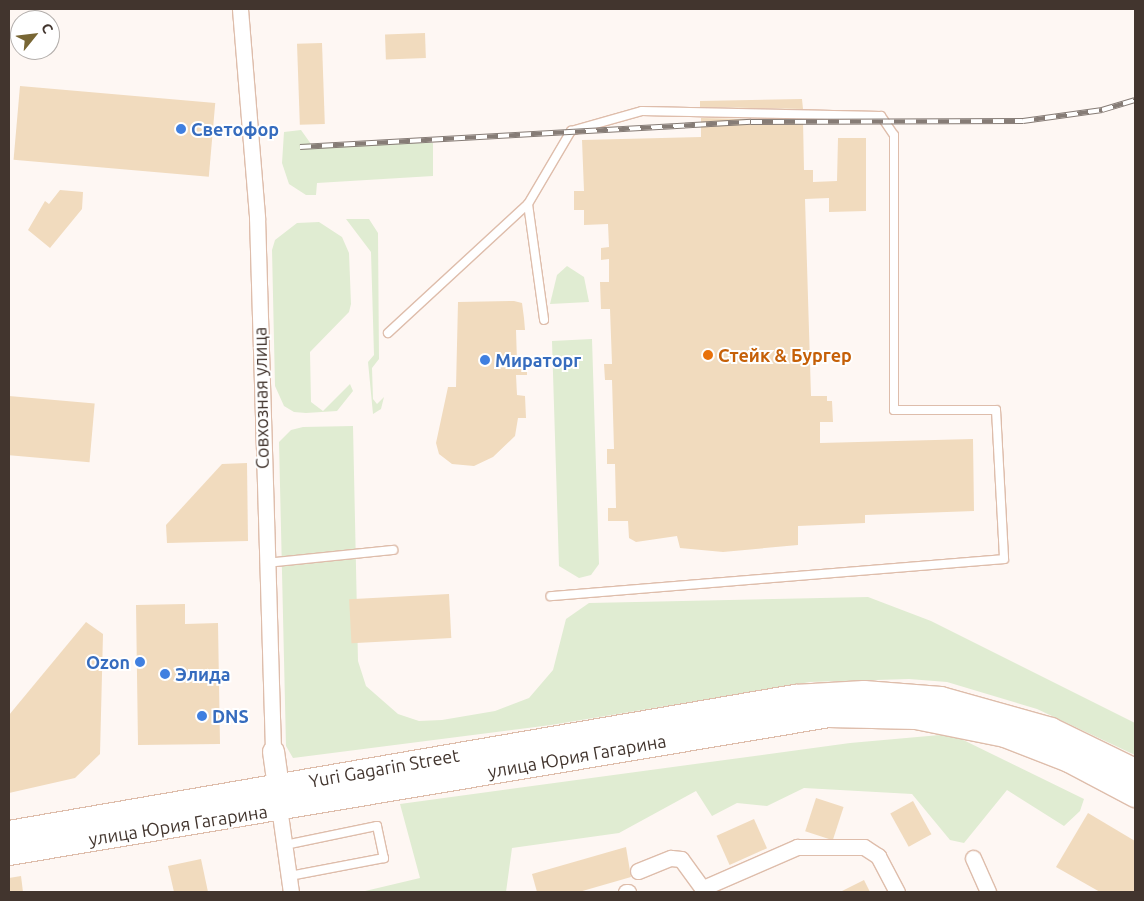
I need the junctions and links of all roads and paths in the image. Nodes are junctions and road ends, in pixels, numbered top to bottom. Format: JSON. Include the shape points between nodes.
{"nodes":[{"id":1,"x":240,"y":9,"type":"edge"},
{"id":2,"x":528,"y":204,"type":"junction"},
{"id":3,"x":544,"y":320,"type":"dead end"},
{"id":4,"x":388,"y":333,"type":"dead end"},
{"id":5,"x":392,"y":550,"type":"dead end"},
{"id":6,"x":265,"y":563,"type":"junction"},
{"id":7,"x":551,"y":596,"type":"dead end"},
{"id":8,"x":273,"y":751,"type":"joint"},
{"id":9,"x":1135,"y":771,"type":"edge"},
{"id":10,"x":1135,"y":795,"type":"edge"},
{"id":11,"x":278,"y":798,"type":"junction"},
{"id":12,"x":9,"y":833,"type":"edge"},
{"id":13,"x":285,"y":845,"type":"junction"},
{"id":14,"x":9,"y":853,"type":"edge"},
{"id":15,"x":973,"y":858,"type":"dead end"},
{"id":16,"x":638,"y":870,"type":"dead end"},
{"id":17,"x":290,"y":876,"type":"junction"},
{"id":18,"x":704,"y":890,"type":"edge"},
{"id":19,"x":291,"y":892,"type":"edge"},
{"id":20,"x":897,"y":892,"type":"edge"},
{"id":21,"x":988,"y":892,"type":"edge"}],
"edges":[{"from":1,"to":6,"type":"street","name":"Совхозная улица","via":[[256,217]]},
{"from":2,"to":3,"type":"lane"},
{"from":2,"to":4,"type":"lane"},
{"from":2,"to":7,"type":"lane","via":[[571,131],[642,110],[881,116],[894,136],[894,410],[996,410],[1004,559]]},
{"from":5,"to":6,"type":"lane"},
{"from":6,"to":8,"type":"street","name":"Совхозная улица"},
{"from":8,"to":11,"type":"street","name":"Совхозная улица"},
{"from":9,"to":11,"type":"main road","name":"Yuri Gagarin Street","via":[[1051,730],[1002,714],[940,699],[864,693],[795,697]]},
{"from":10,"to":11,"type":"main road","name":"улица Юрия Гагарина","via":[[1069,760],[1005,735],[916,716],[867,714],[747,726]]},
{"from":11,"to":12,"type":"main road","name":"Yuri Gagarin Street"},
{"from":11,"to":13,"type":"street"},
{"from":11,"to":14,"type":"main road","name":"улица Юрия Гагарина"},
{"from":13,"to":17,"type":"street"},
{"from":13,"to":17,"type":"lane","via":[[378,826],[384,858]]},
{"from":15,"to":21,"type":"street"},
{"from":16,"to":18,"type":"street","via":[[681,859]]},
{"from":17,"to":19,"type":"street"},
{"from":18,"to":20,"type":"street","via":[[797,847],[864,847],[878,856]]}]}
